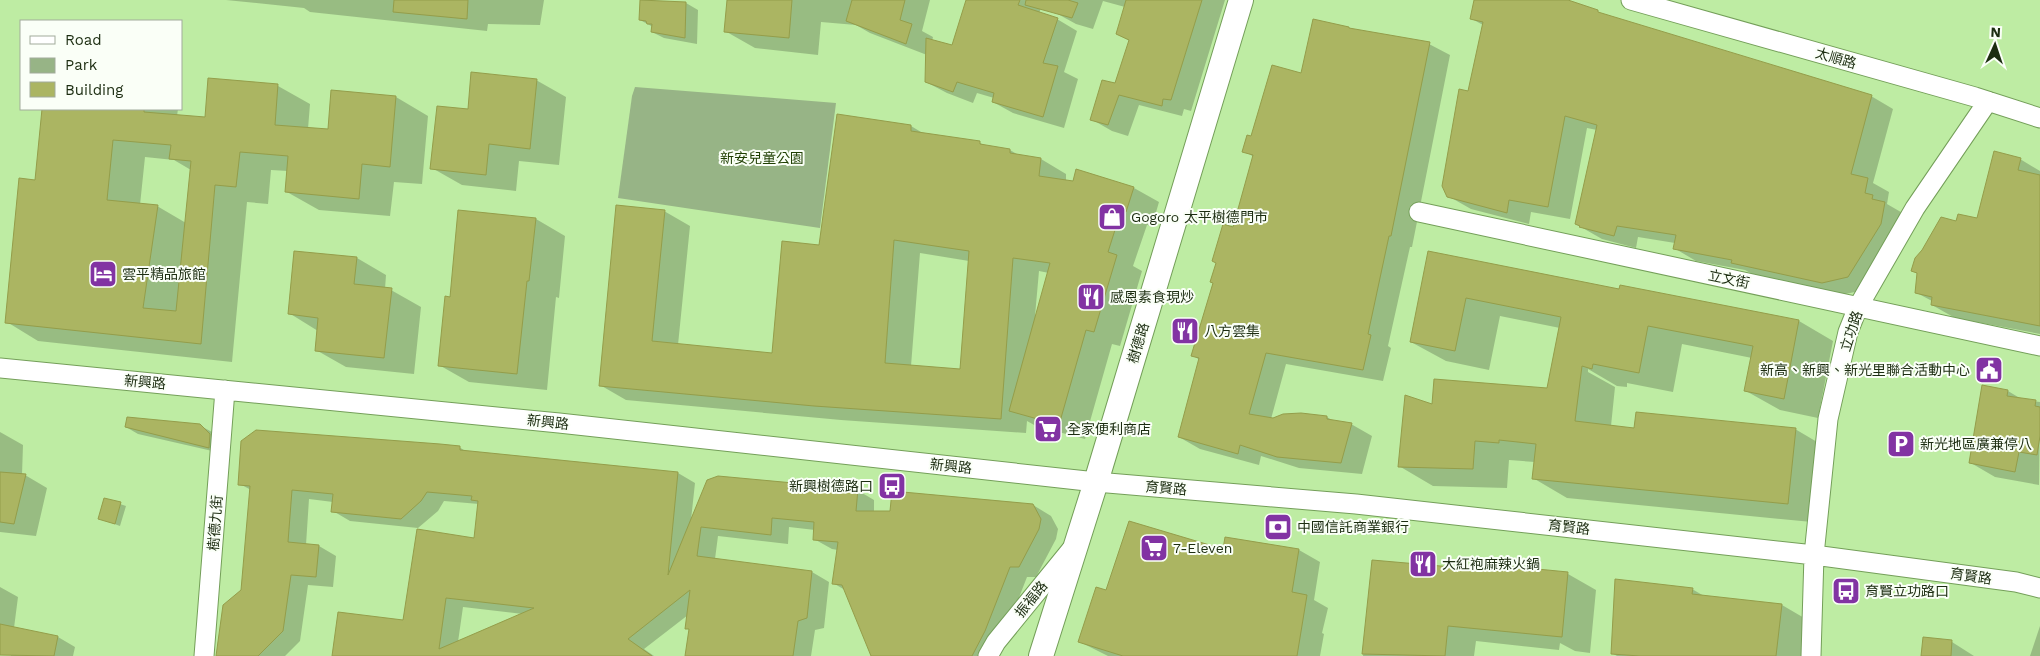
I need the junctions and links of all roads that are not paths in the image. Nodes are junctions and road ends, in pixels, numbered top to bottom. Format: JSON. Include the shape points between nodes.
{"nodes":[{"id":1,"x":1241,"y":0,"type":"edge"},
{"id":2,"x":1631,"y":0,"type":"edge"},
{"id":3,"x":1988,"y":101,"type":"junction"},
{"id":4,"x":2040,"y":118,"type":"edge"},
{"id":5,"x":1419,"y":212,"type":"dead end"},
{"id":6,"x":1858,"y":307,"type":"junction"},
{"id":7,"x":2040,"y":346,"type":"edge"},
{"id":8,"x":0,"y":368,"type":"edge"},
{"id":9,"x":225,"y":390,"type":"junction"},
{"id":10,"x":1096,"y":482,"type":"junction"},
{"id":11,"x":1077,"y":544,"type":"junction"},
{"id":12,"x":1814,"y":555,"type":"junction"},
{"id":13,"x":2040,"y":588,"type":"edge"},
{"id":14,"x":204,"y":656,"type":"edge"},
{"id":15,"x":988,"y":656,"type":"edge"},
{"id":16,"x":1041,"y":656,"type":"edge"},
{"id":17,"x":1811,"y":656,"type":"edge"}],
"edges":[{"from":1,"to":10,"type":"street","name":"樹德路"},
{"from":2,"to":3,"type":"street","name":"太順路"},
{"from":3,"to":4,"type":"street","name":"太順路"},
{"from":3,"to":6,"type":"street","name":"立功路","via":[[1914,208]]},
{"from":5,"to":6,"type":"street","name":"立文街"},
{"from":6,"to":7,"type":"street","name":"立文街"},
{"from":6,"to":12,"type":"street","name":"立功路","via":[[1848,332],[1828,419]]},
{"from":8,"to":9,"type":"street","name":"新興路"},
{"from":9,"to":10,"type":"street","name":"新興路"},
{"from":9,"to":14,"type":"street","name":"樹德九街"},
{"from":10,"to":11,"type":"street","name":"樹德路"},
{"from":10,"to":12,"type":"street","name":"育賢路","via":[[1356,504]]},
{"from":11,"to":15,"type":"street","name":"振福路"},
{"from":11,"to":16,"type":"street","name":"樹德路"},
{"from":12,"to":13,"type":"street","name":"育賢路"},
{"from":12,"to":17,"type":"street","name":"立功路"}]}
